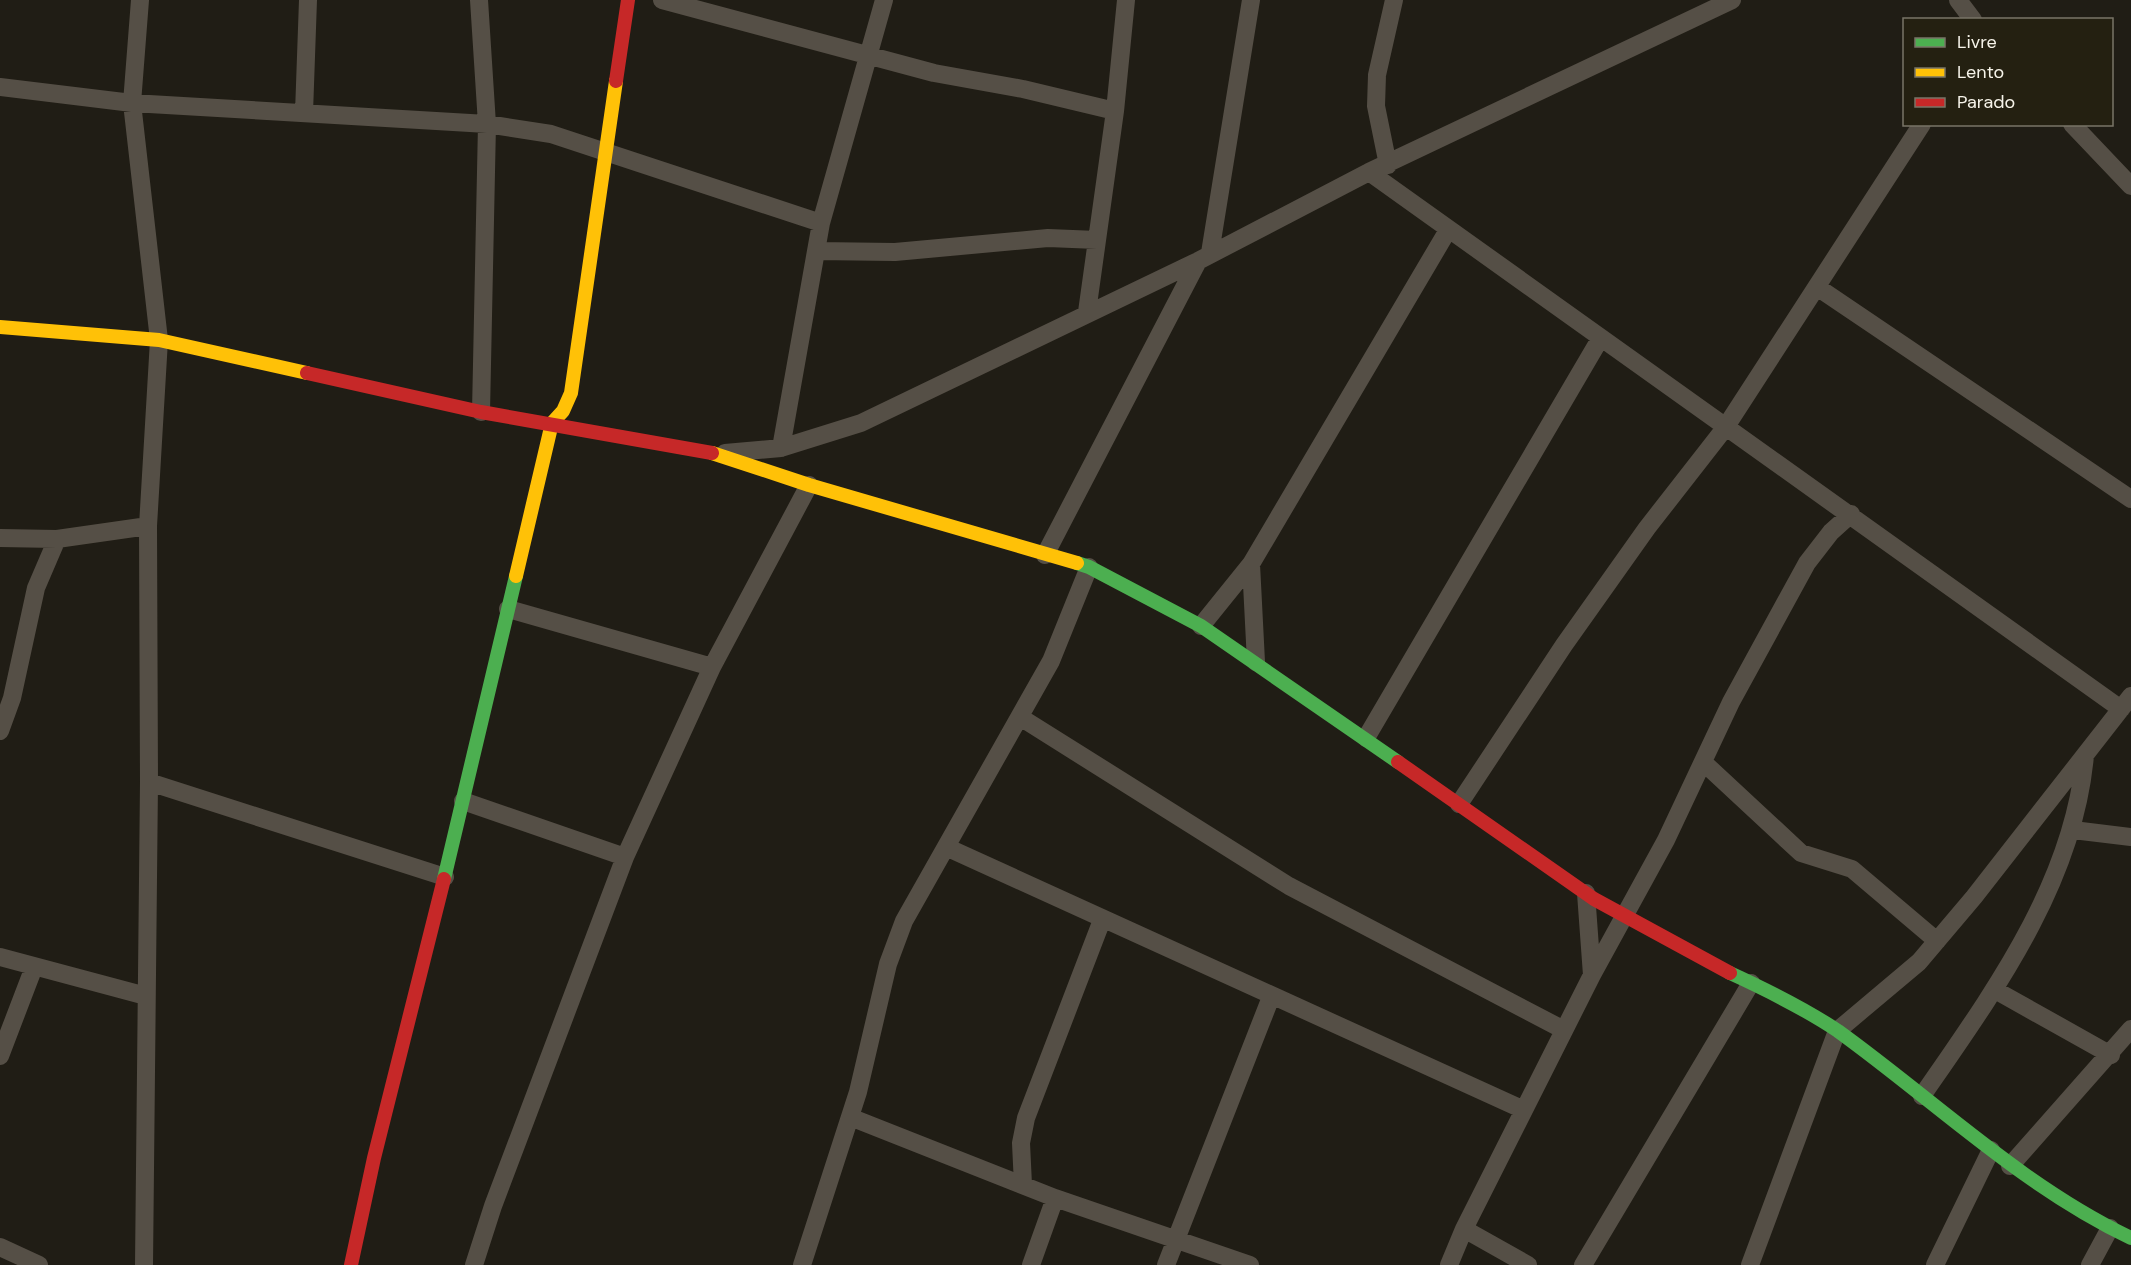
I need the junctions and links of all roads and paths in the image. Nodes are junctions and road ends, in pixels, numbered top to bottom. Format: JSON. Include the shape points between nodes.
{"nodes":[{"id":1,"x":140,"y":0,"type":"edge"},
{"id":2,"x":308,"y":0,"type":"edge"},
{"id":3,"x":479,"y":0,"type":"edge"},
{"id":4,"x":628,"y":0,"type":"edge"},
{"id":5,"x":662,"y":0,"type":"edge"},
{"id":6,"x":884,"y":0,"type":"edge"},
{"id":7,"x":1126,"y":0,"type":"edge"},
{"id":8,"x":1251,"y":0,"type":"edge"},
{"id":9,"x":1394,"y":0,"type":"edge"},
{"id":10,"x":1732,"y":0,"type":"edge"},
{"id":11,"x":1958,"y":0,"type":"edge"},
{"id":12,"x":1972,"y":18,"type":"edge"},
{"id":13,"x":867,"y":57,"type":"junction"},
{"id":14,"x":0,"y":87,"type":"edge"},
{"id":15,"x":132,"y":103,"type":"junction"},
{"id":16,"x":1115,"y":111,"type":"junction"},
{"id":17,"x":304,"y":113,"type":"junction"},
{"id":18,"x":487,"y":124,"type":"junction"},
{"id":19,"x":1921,"y":126,"type":"edge"},
{"id":20,"x":2074,"y":126,"type":"edge"},
{"id":21,"x":604,"y":153,"type":"junction"},
{"id":22,"x":1388,"y":165,"type":"junction"},
{"id":23,"x":1369,"y":172,"type":"junction"},
{"id":24,"x":2131,"y":186,"type":"edge"},
{"id":25,"x":821,"y":223,"type":"junction"},
{"id":26,"x":1448,"y":230,"type":"junction"},
{"id":27,"x":1097,"y":240,"type":"junction"},
{"id":28,"x":816,"y":251,"type":"junction"},
{"id":29,"x":1204,"y":257,"type":"junction"},
{"id":30,"x":1817,"y":287,"type":"junction"},
{"id":31,"x":1087,"y":312,"type":"junction"},
{"id":32,"x":0,"y":327,"type":"edge"},
{"id":33,"x":1600,"y":339,"type":"junction"},
{"id":34,"x":159,"y":340,"type":"junction"},
{"id":35,"x":481,"y":412,"type":"junction"},
{"id":36,"x":552,"y":423,"type":"junction"},
{"id":37,"x":1725,"y":428,"type":"junction"},
{"id":38,"x":781,"y":448,"type":"junction"},
{"id":39,"x":716,"y":454,"type":"junction"},
{"id":40,"x":809,"y":485,"type":"junction"},
{"id":41,"x":2131,"y":499,"type":"edge"},
{"id":42,"x":1851,"y":514,"type":"junction"},
{"id":43,"x":148,"y":526,"type":"junction"},
{"id":44,"x":0,"y":538,"type":"edge"},
{"id":45,"x":57,"y":539,"type":"junction"},
{"id":46,"x":1045,"y":555,"type":"junction"},
{"id":47,"x":1251,"y":564,"type":"junction"},
{"id":48,"x":1089,"y":567,"type":"junction"},
{"id":49,"x":508,"y":609,"type":"junction"},
{"id":50,"x":1201,"y":626,"type":"junction"},
{"id":51,"x":1256,"y":662,"type":"junction"},
{"id":52,"x":712,"y":667,"type":"junction"},
{"id":53,"x":2126,"y":703,"type":"edge"},
{"id":54,"x":1020,"y":717,"type":"junction"},
{"id":55,"x":0,"y":731,"type":"edge"},
{"id":56,"x":1366,"y":738,"type":"junction"},
{"id":57,"x":2085,"y":755,"type":"junction"},
{"id":58,"x":1703,"y":762,"type":"junction"},
{"id":59,"x":149,"y":782,"type":"junction"},
{"id":60,"x":463,"y":801,"type":"junction"},
{"id":61,"x":1458,"y":804,"type":"junction"},
{"id":62,"x":2073,"y":830,"type":"junction"},
{"id":63,"x":2131,"y":837,"type":"edge"},
{"id":64,"x":946,"y":847,"type":"junction"},
{"id":65,"x":625,"y":856,"type":"junction"},
{"id":66,"x":445,"y":877,"type":"junction"},
{"id":67,"x":1586,"y":893,"type":"junction"},
{"id":68,"x":1624,"y":917,"type":"junction"},
{"id":69,"x":1102,"y":920,"type":"junction"},
{"id":70,"x":1937,"y":941,"type":"junction"},
{"id":71,"x":0,"y":957,"type":"edge"},
{"id":72,"x":34,"y":967,"type":"junction"},
{"id":73,"x":1592,"y":975,"type":"junction"},
{"id":74,"x":1752,"y":983,"type":"junction"},
{"id":75,"x":1995,"y":990,"type":"junction"},
{"id":76,"x":146,"y":996,"type":"junction"},
{"id":77,"x":1271,"y":997,"type":"junction"},
{"id":78,"x":2131,"y":1029,"type":"edge"},
{"id":79,"x":1564,"y":1030,"type":"junction"},
{"id":80,"x":1837,"y":1031,"type":"junction"},
{"id":81,"x":2110,"y":1055,"type":"junction"},
{"id":82,"x":0,"y":1056,"type":"edge"},
{"id":83,"x":1922,"y":1096,"type":"junction"},
{"id":84,"x":1524,"y":1110,"type":"junction"},
{"id":85,"x":850,"y":1117,"type":"junction"},
{"id":86,"x":1991,"y":1150,"type":"junction"},
{"id":87,"x":2010,"y":1166,"type":"junction"},
{"id":88,"x":1023,"y":1185,"type":"junction"},
{"id":89,"x":1055,"y":1198,"type":"junction"},
{"id":90,"x":2110,"y":1228,"type":"junction"},
{"id":91,"x":1464,"y":1229,"type":"junction"},
{"id":92,"x":2131,"y":1238,"type":"edge"},
{"id":93,"x":1174,"y":1240,"type":"junction"},
{"id":94,"x":0,"y":1247,"type":"edge"},
{"id":95,"x":39,"y":1265,"type":"edge"},
{"id":96,"x":144,"y":1265,"type":"edge"},
{"id":97,"x":351,"y":1265,"type":"edge"},
{"id":98,"x":474,"y":1265,"type":"edge"},
{"id":99,"x":802,"y":1265,"type":"edge"},
{"id":100,"x":1031,"y":1265,"type":"edge"},
{"id":101,"x":1166,"y":1265,"type":"edge"},
{"id":102,"x":1250,"y":1265,"type":"edge"},
{"id":103,"x":1449,"y":1265,"type":"edge"},
{"id":104,"x":1528,"y":1265,"type":"edge"},
{"id":105,"x":1583,"y":1265,"type":"edge"},
{"id":106,"x":1750,"y":1265,"type":"edge"},
{"id":107,"x":1935,"y":1265,"type":"edge"},
{"id":108,"x":2090,"y":1265,"type":"edge"}],
"edges":[{"from":1,"to":15,"type":"street"},
{"from":2,"to":17,"type":"street"},
{"from":3,"to":18,"type":"street"},
{"from":4,"to":21,"type":"street"},
{"from":5,"to":13,"type":"street"},
{"from":6,"to":13,"type":"street"},
{"from":7,"to":16,"type":"street"},
{"from":8,"to":29,"type":"street"},
{"from":9,"to":22,"type":"street","via":[[1377,75],[1376,106]]},
{"from":10,"to":22,"type":"street"},
{"from":11,"to":12,"type":"street"},
{"from":13,"to":16,"type":"street"},
{"from":13,"to":25,"type":"street"},
{"from":14,"to":15,"type":"street"},
{"from":15,"to":17,"type":"street"},
{"from":15,"to":34,"type":"street"},
{"from":16,"to":27,"type":"street"},
{"from":17,"to":18,"type":"street"},
{"from":18,"to":21,"type":"street","via":[[551,134]]},
{"from":18,"to":35,"type":"street"},
{"from":19,"to":30,"type":"street"},
{"from":20,"to":24,"type":"street"},
{"from":21,"to":25,"type":"street"},
{"from":21,"to":36,"type":"street","via":[[571,393]]},
{"from":22,"to":23,"type":"street"},
{"from":23,"to":26,"type":"street"},
{"from":23,"to":29,"type":"street"},
{"from":25,"to":28,"type":"street"},
{"from":26,"to":33,"type":"street"},
{"from":26,"to":47,"type":"street"},
{"from":27,"to":28,"type":"street","via":[[1048,238],[895,252]]},
{"from":27,"to":31,"type":"street"},
{"from":28,"to":38,"type":"street"},
{"from":29,"to":31,"type":"street"},
{"from":29,"to":46,"type":"street"},
{"from":30,"to":37,"type":"street"},
{"from":30,"to":41,"type":"street"},
{"from":31,"to":38,"type":"street","via":[[861,423]]},
{"from":32,"to":34,"type":"street"},
{"from":33,"to":37,"type":"street"},
{"from":33,"to":56,"type":"street"},
{"from":34,"to":35,"type":"street"},
{"from":34,"to":43,"type":"street"},
{"from":35,"to":36,"type":"street"},
{"from":36,"to":39,"type":"street"},
{"from":36,"to":49,"type":"street"},
{"from":37,"to":42,"type":"street"},
{"from":37,"to":61,"type":"street","via":[[1633,548]]},
{"from":38,"to":39,"type":"street"},
{"from":39,"to":40,"type":"street"},
{"from":40,"to":46,"type":"street"},
{"from":40,"to":52,"type":"street"},
{"from":42,"to":53,"type":"street"},
{"from":42,"to":58,"type":"street","via":[[1807,563]]},
{"from":43,"to":45,"type":"street"},
{"from":43,"to":59,"type":"street"},
{"from":44,"to":45,"type":"street"},
{"from":45,"to":55,"type":"street","via":[[36,588],[12,698]]},
{"from":46,"to":48,"type":"street"},
{"from":47,"to":50,"type":"street"},
{"from":47,"to":51,"type":"street"},
{"from":48,"to":50,"type":"street"},
{"from":48,"to":54,"type":"street","via":[[1051,661]]},
{"from":49,"to":52,"type":"street"},
{"from":49,"to":60,"type":"street"},
{"from":50,"to":51,"type":"street"},
{"from":51,"to":56,"type":"street"},
{"from":52,"to":65,"type":"street"},
{"from":53,"to":57,"type":"street"},
{"from":54,"to":64,"type":"street"},
{"from":54,"to":79,"type":"street","via":[[1289,886]]},
{"from":56,"to":61,"type":"street"},
{"from":57,"to":62,"type":"street"},
{"from":57,"to":70,"type":"street"},
{"from":58,"to":68,"type":"street"},
{"from":58,"to":70,"type":"street","via":[[1801,853],[1852,869]]},
{"from":59,"to":66,"type":"street"},
{"from":59,"to":76,"type":"street"},
{"from":60,"to":65,"type":"street"},
{"from":60,"to":66,"type":"street"},
{"from":61,"to":67,"type":"street"},
{"from":62,"to":63,"type":"street"},
{"from":62,"to":75,"type":"street","via":[[2038,910]]},
{"from":64,"to":69,"type":"street"},
{"from":64,"to":85,"type":"street","via":[[904,921],[888,964]]},
{"from":65,"to":98,"type":"street"},
{"from":66,"to":97,"type":"street"},
{"from":67,"to":68,"type":"street"},
{"from":67,"to":73,"type":"street"},
{"from":68,"to":73,"type":"street"},
{"from":68,"to":74,"type":"street"},
{"from":69,"to":77,"type":"street"},
{"from":69,"to":88,"type":"street","via":[[1026,1118],[1021,1143]]},
{"from":70,"to":80,"type":"street","via":[[1919,962]]},
{"from":71,"to":72,"type":"street"},
{"from":72,"to":76,"type":"street"},
{"from":72,"to":82,"type":"street"},
{"from":73,"to":79,"type":"street"},
{"from":74,"to":80,"type":"street"},
{"from":74,"to":105,"type":"street"},
{"from":75,"to":81,"type":"street"},
{"from":75,"to":83,"type":"street"},
{"from":76,"to":96,"type":"street"},
{"from":77,"to":84,"type":"street"},
{"from":77,"to":93,"type":"street"},
{"from":78,"to":81,"type":"street"},
{"from":79,"to":84,"type":"street"},
{"from":80,"to":83,"type":"street"},
{"from":80,"to":106,"type":"street"},
{"from":81,"to":87,"type":"street"},
{"from":83,"to":86,"type":"street"},
{"from":84,"to":91,"type":"street"},
{"from":85,"to":88,"type":"street"},
{"from":85,"to":99,"type":"street"},
{"from":86,"to":87,"type":"street"},
{"from":86,"to":107,"type":"street"},
{"from":87,"to":90,"type":"street"},
{"from":88,"to":89,"type":"street"},
{"from":89,"to":93,"type":"street"},
{"from":89,"to":100,"type":"street"},
{"from":90,"to":92,"type":"street"},
{"from":90,"to":108,"type":"street"},
{"from":91,"to":103,"type":"street"},
{"from":91,"to":104,"type":"street"},
{"from":93,"to":101,"type":"street"},
{"from":93,"to":102,"type":"street"},
{"from":94,"to":95,"type":"street"}]}
